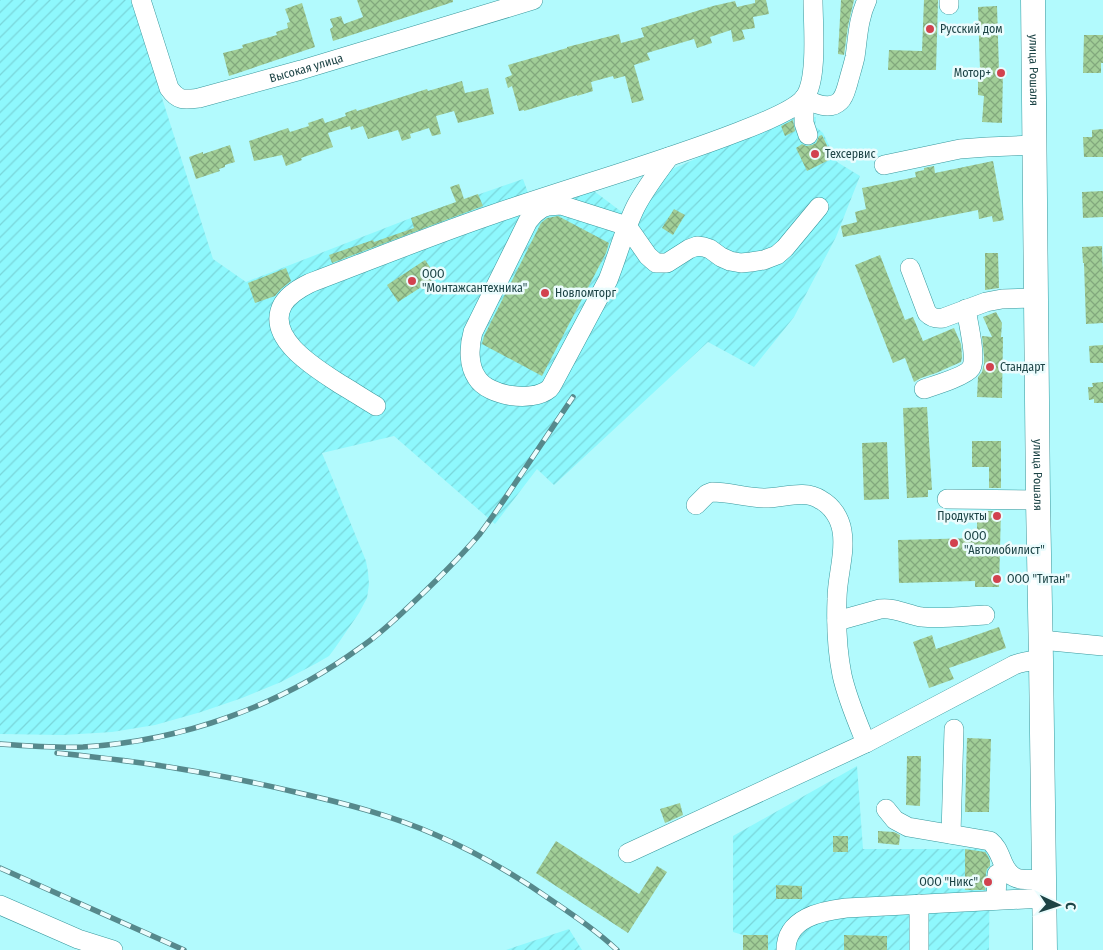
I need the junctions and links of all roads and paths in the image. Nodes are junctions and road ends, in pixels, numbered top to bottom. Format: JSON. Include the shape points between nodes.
{"nodes":[{"id":1,"x":141,"y":0,"type":"edge"},
{"id":2,"x":533,"y":0,"type":"edge"},
{"id":3,"x":813,"y":0,"type":"edge"},
{"id":4,"x":867,"y":0,"type":"edge"},
{"id":5,"x":1034,"y":0,"type":"edge"},
{"id":6,"x":804,"y":98,"type":"junction"},
{"id":7,"x":808,"y":135,"type":"dead end"},
{"id":8,"x":1034,"y":146,"type":"junction"},
{"id":9,"x":668,"y":157,"type":"junction"},
{"id":10,"x":884,"y":165,"type":"dead end"},
{"id":11,"x":819,"y":207,"type":"dead end"},
{"id":12,"x":627,"y":226,"type":"junction"},
{"id":13,"x":910,"y":268,"type":"dead end"},
{"id":14,"x":1035,"y":298,"type":"junction"},
{"id":15,"x":966,"y":309,"type":"junction"},
{"id":16,"x":924,"y":389,"type":"dead end"},
{"id":17,"x":376,"y":406,"type":"dead end"},
{"id":18,"x":947,"y":500,"type":"dead end"},
{"id":19,"x":1038,"y":500,"type":"junction"},
{"id":20,"x":696,"y":505,"type":"dead end"},
{"id":21,"x":985,"y":615,"type":"dead end"},
{"id":22,"x":837,"y":622,"type":"junction"},
{"id":23,"x":1103,"y":646,"type":"edge"},
{"id":24,"x":1041,"y":650,"type":"junction"},
{"id":25,"x":954,"y":729,"type":"dead end"},
{"id":26,"x":866,"y":743,"type":"junction"},
{"id":27,"x":886,"y":809,"type":"dead end"},
{"id":28,"x":951,"y":834,"type":"junction"},
{"id":29,"x":628,"y":853,"type":"dead end"},
{"id":30,"x":1004,"y":874,"type":"junction"},
{"id":31,"x":1044,"y":889,"type":"junction"},
{"id":32,"x":996,"y":900,"type":"junction"},
{"id":33,"x":919,"y":904,"type":"junction"},
{"id":34,"x":0,"y":905,"type":"edge"},
{"id":35,"x":114,"y":950,"type":"edge"},
{"id":36,"x":786,"y":950,"type":"edge"},
{"id":37,"x":919,"y":950,"type":"edge"},
{"id":38,"x":1045,"y":950,"type":"edge"}],
"edges":[{"from":1,"to":2,"type":"street","name":"Высокая улица","via":[[169,88],[174,96],[183,100],[301,70]]},
{"from":3,"to":6,"type":"street","via":[[813,74]]},
{"from":4,"to":6,"type":"street","via":[[859,21],[855,56],[844,95],[840,101],[828,106]]},
{"from":5,"to":8,"type":"main road","name":"улица Рошаля"},
{"from":6,"to":7,"type":"street","via":[[804,123]]},
{"from":6,"to":9,"type":"street","via":[[758,124]]},
{"from":8,"to":10,"type":"street","via":[[960,149]]},
{"from":8,"to":14,"type":"main road","name":"улица Рошаля"},
{"from":9,"to":12,"type":"street","via":[[644,191]]},
{"from":9,"to":17,"type":"street","via":[[491,215],[310,282],[289,297],[283,304],[280,323],[282,333],[296,353]]},
{"from":11,"to":12,"type":"street","via":[[777,256],[741,263],[697,246],[666,263],[656,263]]},
{"from":12,"to":12,"type":"street","via":[[608,280],[548,390],[519,396],[501,393],[482,384],[471,362],[473,332],[534,214],[548,206],[560,206]]},
{"from":13,"to":15,"type":"street","via":[[931,316],[942,318]]},
{"from":14,"to":15,"type":"street","via":[[994,300]]},
{"from":14,"to":19,"type":"main road","name":"улица Рошаля"},
{"from":15,"to":16,"type":"street","via":[[973,349],[971,368]]},
{"from":18,"to":19,"type":"street"},
{"from":19,"to":24,"type":"main road","name":"улица Рошаля"},
{"from":20,"to":22,"type":"street","via":[[707,494],[717,492],[766,498],[814,496],[829,505],[840,523],[843,540],[836,597]]},
{"from":21,"to":22,"type":"street","via":[[920,617],[886,608]]},
{"from":22,"to":26,"type":"street","via":[[843,676]]},
{"from":23,"to":24,"type":"street"},
{"from":24,"to":26,"type":"street","via":[[1030,661],[1022,662]]},
{"from":24,"to":31,"type":"main road","name":"улица Рошаля"},
{"from":25,"to":28,"type":"street"},
{"from":26,"to":29,"type":"street"},
{"from":27,"to":28,"type":"street","via":[[908,827]]},
{"from":28,"to":30,"type":"street","via":[[990,841],[997,848]]},
{"from":30,"to":31,"type":"street"},
{"from":30,"to":32,"type":"street"},
{"from":31,"to":32,"type":"street"},
{"from":31,"to":38,"type":"main road","name":"улица Рошаля"},
{"from":32,"to":33,"type":"street"},
{"from":33,"to":36,"type":"street","via":[[846,908],[810,915],[794,928]]},
{"from":33,"to":37,"type":"street"},
{"from":34,"to":35,"type":"street","via":[[78,939]]}]}
